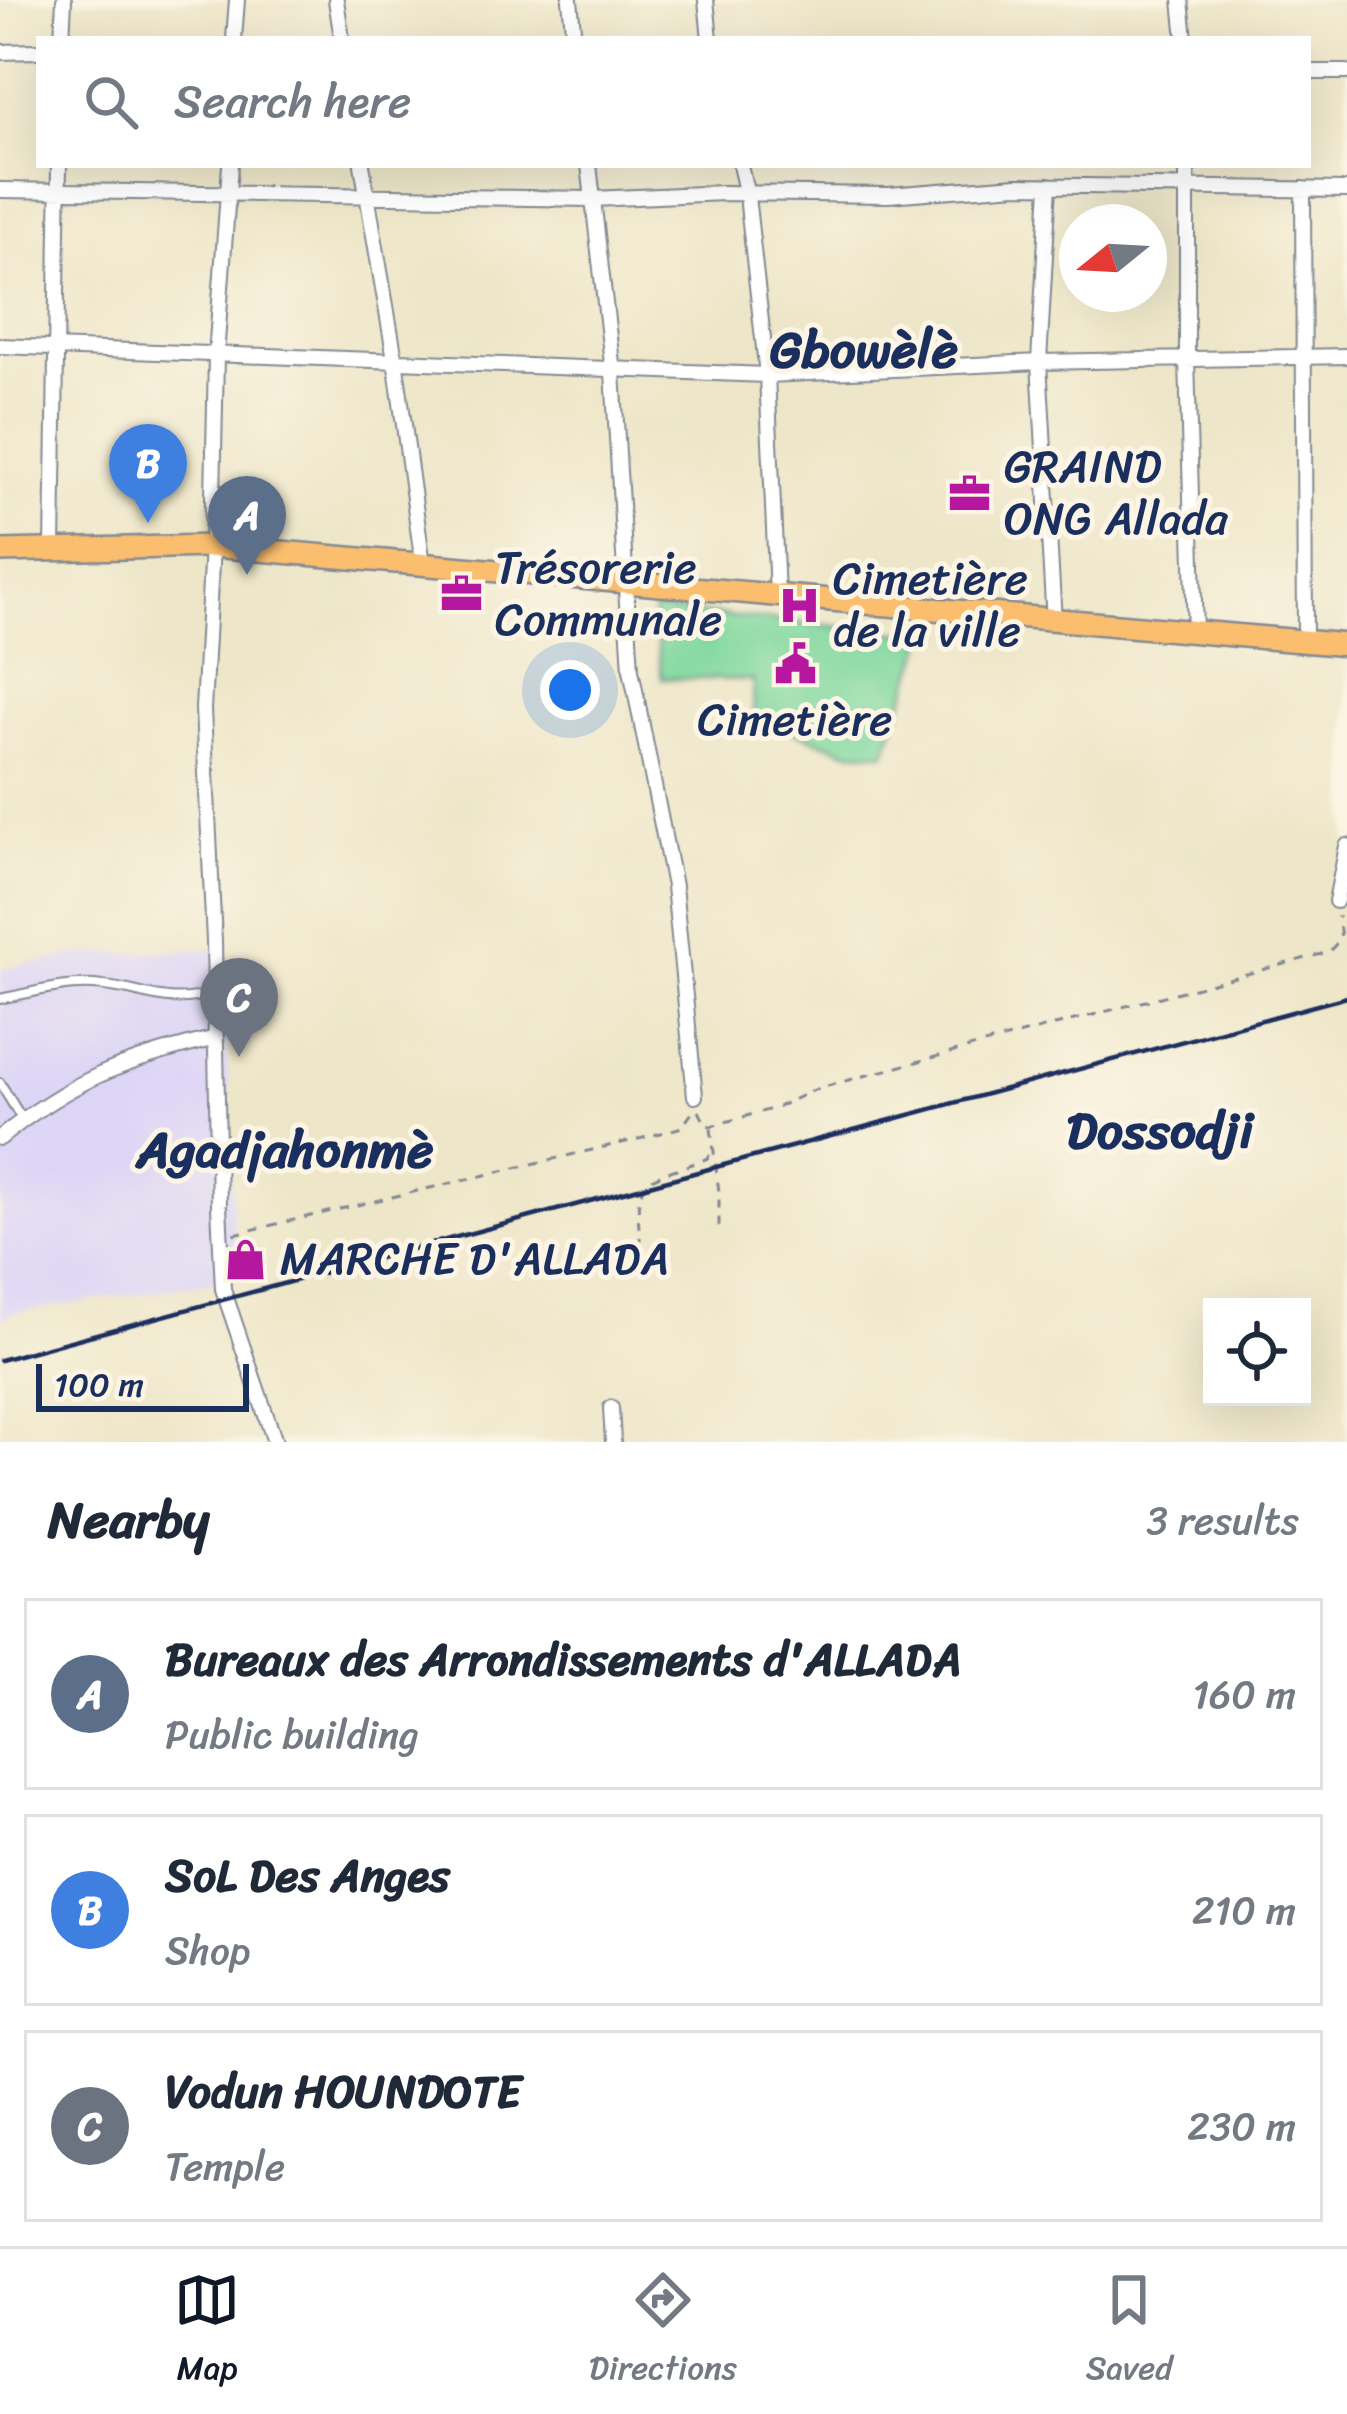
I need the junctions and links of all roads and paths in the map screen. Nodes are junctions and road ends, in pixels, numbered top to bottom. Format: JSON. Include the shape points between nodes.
{"nodes":[{"id":1,"x":64,"y":0,"type":"edge"},
{"id":2,"x":237,"y":0,"type":"edge"},
{"id":3,"x":336,"y":0,"type":"edge"},
{"id":4,"x":569,"y":0,"type":"edge"},
{"id":5,"x":706,"y":0,"type":"edge"},
{"id":6,"x":1181,"y":0,"type":"edge"},
{"id":7,"x":62,"y":36,"type":"edge"},
{"id":8,"x":234,"y":36,"type":"edge"},
{"id":9,"x":342,"y":36,"type":"edge"},
{"id":10,"x":574,"y":36,"type":"edge"},
{"id":11,"x":710,"y":36,"type":"edge"},
{"id":12,"x":1185,"y":36,"type":"edge"},
{"id":13,"x":36,"y":51,"type":"edge"},
{"id":14,"x":0,"y":52,"type":"edge"},
{"id":15,"x":1311,"y":72,"type":"edge"},
{"id":16,"x":1347,"y":72,"type":"edge"},
{"id":17,"x":58,"y":168,"type":"edge"},
{"id":18,"x":230,"y":168,"type":"edge"},
{"id":19,"x":362,"y":168,"type":"edge"},
{"id":20,"x":589,"y":168,"type":"edge"},
{"id":21,"x":741,"y":168,"type":"edge"},
{"id":22,"x":1186,"y":168,"type":"edge"},
{"id":23,"x":1049,"y":185,"type":"junction"},
{"id":24,"x":1186,"y":189,"type":"junction"},
{"id":25,"x":1303,"y":189,"type":"junction"},
{"id":26,"x":0,"y":190,"type":"edge"},
{"id":27,"x":58,"y":190,"type":"junction"},
{"id":28,"x":1347,"y":190,"type":"edge"},
{"id":29,"x":229,"y":191,"type":"junction"},
{"id":30,"x":366,"y":194,"type":"junction"},
{"id":31,"x":747,"y":196,"type":"junction"},
{"id":32,"x":593,"y":199,"type":"junction"},
{"id":33,"x":0,"y":346,"type":"edge"},
{"id":34,"x":56,"y":348,"type":"junction"},
{"id":35,"x":216,"y":356,"type":"junction"},
{"id":36,"x":1302,"y":356,"type":"junction"},
{"id":37,"x":1347,"y":356,"type":"edge"},
{"id":38,"x":395,"y":359,"type":"junction"},
{"id":39,"x":1187,"y":360,"type":"junction"},
{"id":40,"x":1039,"y":362,"type":"junction"},
{"id":41,"x":613,"y":372,"type":"junction"},
{"id":42,"x":766,"y":375,"type":"junction"},
{"id":43,"x":212,"y":546,"type":"junction"},
{"id":44,"x":53,"y":549,"type":"junction"},
{"id":45,"x":0,"y":551,"type":"edge"},
{"id":46,"x":423,"y":565,"type":"junction"},
{"id":47,"x":628,"y":585,"type":"junction"},
{"id":48,"x":778,"y":594,"type":"junction"},
{"id":49,"x":1054,"y":622,"type":"junction"},
{"id":50,"x":1195,"y":633,"type":"junction"},
{"id":51,"x":1304,"y":641,"type":"junction"},
{"id":52,"x":1347,"y":645,"type":"edge"},
{"id":53,"x":1347,"y":846,"type":"edge"},
{"id":54,"x":1336,"y":901,"type":"joint"},
{"id":55,"x":1344,"y":940,"type":"edge"},
{"id":56,"x":215,"y":993,"type":"junction"},
{"id":57,"x":0,"y":999,"type":"edge"},
{"id":58,"x":216,"y":1038,"type":"junction"},
{"id":59,"x":0,"y":1083,"type":"edge"},
{"id":60,"x":694,"y":1096,"type":"dead end"},
{"id":61,"x":22,"y":1120,"type":"junction"},
{"id":62,"x":711,"y":1126,"type":"junction"},
{"id":63,"x":0,"y":1138,"type":"edge"},
{"id":64,"x":715,"y":1146,"type":"junction"},
{"id":65,"x":718,"y":1234,"type":"dead end"},
{"id":66,"x":220,"y":1238,"type":"junction"},
{"id":67,"x":641,"y":1246,"type":"dead end"},
{"id":68,"x":611,"y":1408,"type":"dead end"},
{"id":69,"x":274,"y":1442,"type":"edge"},
{"id":70,"x":613,"y":1442,"type":"edge"}],
"edges":[{"from":1,"to":7,"type":"street"},
{"from":2,"to":8,"type":"street"},
{"from":3,"to":9,"type":"street"},
{"from":4,"to":10,"type":"street"},
{"from":5,"to":11,"type":"street"},
{"from":6,"to":12,"type":"street"},
{"from":13,"to":14,"type":"street"},
{"from":15,"to":16,"type":"street"},
{"from":17,"to":27,"type":"street"},
{"from":18,"to":29,"type":"street"},
{"from":19,"to":30,"type":"street"},
{"from":20,"to":32,"type":"street"},
{"from":21,"to":31,"type":"street"},
{"from":22,"to":24,"type":"street"},
{"from":23,"to":24,"type":"street"},
{"from":23,"to":31,"type":"street"},
{"from":23,"to":40,"type":"street"},
{"from":24,"to":25,"type":"street"},
{"from":24,"to":39,"type":"street"},
{"from":25,"to":28,"type":"street"},
{"from":25,"to":36,"type":"street"},
{"from":26,"to":27,"type":"street"},
{"from":27,"to":29,"type":"street"},
{"from":27,"to":34,"type":"street"},
{"from":29,"to":30,"type":"street"},
{"from":29,"to":35,"type":"street"},
{"from":30,"to":32,"type":"street"},
{"from":30,"to":38,"type":"street"},
{"from":31,"to":32,"type":"street"},
{"from":31,"to":42,"type":"street"},
{"from":32,"to":41,"type":"street"},
{"from":33,"to":34,"type":"street"},
{"from":34,"to":35,"type":"street"},
{"from":34,"to":44,"type":"street"},
{"from":35,"to":38,"type":"street"},
{"from":35,"to":43,"type":"street"},
{"from":36,"to":37,"type":"street"},
{"from":36,"to":39,"type":"street"},
{"from":36,"to":51,"type":"street"},
{"from":38,"to":41,"type":"street"},
{"from":38,"to":46,"type":"street"},
{"from":39,"to":40,"type":"street"},
{"from":39,"to":50,"type":"street"},
{"from":40,"to":42,"type":"street"},
{"from":40,"to":49,"type":"street"},
{"from":41,"to":42,"type":"street"},
{"from":41,"to":47,"type":"street"},
{"from":42,"to":48,"type":"street"},
{"from":43,"to":44,"type":"main road"},
{"from":43,"to":46,"type":"main road"},
{"from":43,"to":56,"type":"street","via":[[202,709]]},
{"from":44,"to":45,"type":"main road"},
{"from":46,"to":47,"type":"main road"},
{"from":47,"to":48,"type":"main road"},
{"from":47,"to":60,"type":"street","via":[[631,670],[674,886]]},
{"from":48,"to":49,"type":"main road"},
{"from":49,"to":50,"type":"main road"},
{"from":50,"to":51,"type":"main road"},
{"from":51,"to":52,"type":"main road"},
{"from":53,"to":54,"type":"street"},
{"from":54,"to":55,"type":"path"},
{"from":55,"to":62,"type":"path","via":[[1328,952],[819,1088]]},
{"from":56,"to":57,"type":"lane","via":[[166,1001],[80,985]]},
{"from":56,"to":58,"type":"street"},
{"from":58,"to":61,"type":"street","via":[[111,1069]]},
{"from":58,"to":66,"type":"street"},
{"from":59,"to":61,"type":"lane"},
{"from":61,"to":63,"type":"street"},
{"from":62,"to":64,"type":"path"},
{"from":62,"to":66,"type":"path","via":[[696,1104],[682,1127]]},
{"from":64,"to":65,"type":"path"},
{"from":64,"to":67,"type":"path","via":[[708,1158],[642,1187]]},
{"from":66,"to":69,"type":"street","via":[[232,1324]]},
{"from":68,"to":70,"type":"street"}]}
